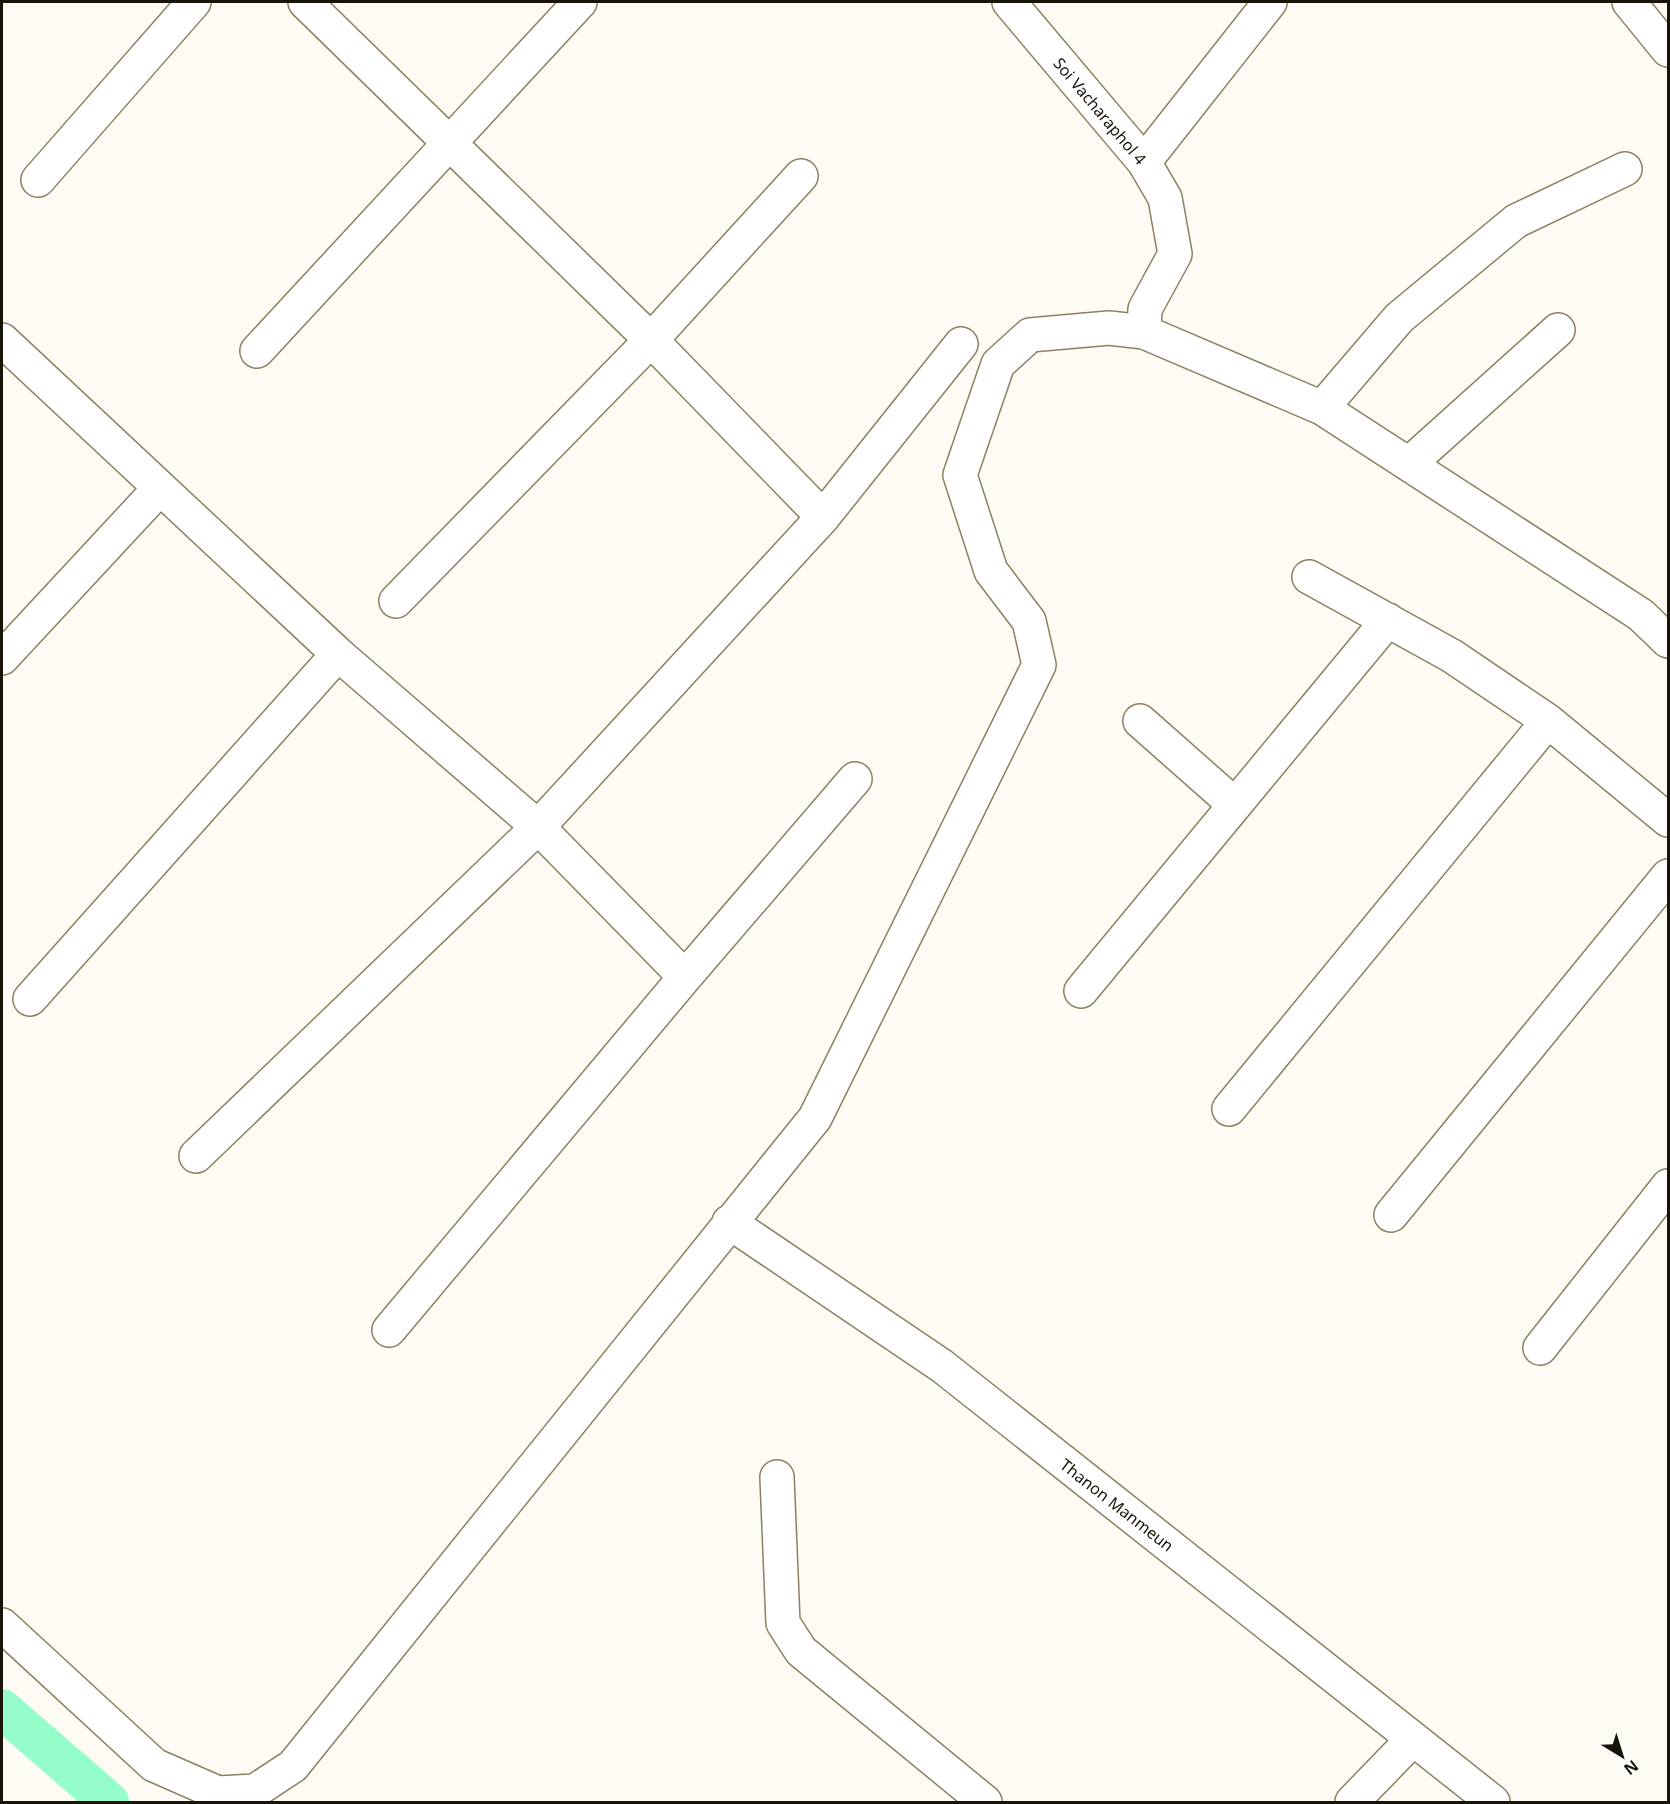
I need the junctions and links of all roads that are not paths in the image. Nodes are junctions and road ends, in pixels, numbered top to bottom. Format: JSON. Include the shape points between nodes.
{"nodes":[{"id":1,"x":194,"y":2,"type":"edge"},
{"id":2,"x":305,"y":2,"type":"edge"},
{"id":3,"x":580,"y":2,"type":"edge"},
{"id":4,"x":1009,"y":2,"type":"edge"},
{"id":5,"x":1270,"y":2,"type":"edge"},
{"id":6,"x":1629,"y":2,"type":"edge"},
{"id":7,"x":1668,"y":50,"type":"edge"},
{"id":8,"x":450,"y":142,"type":"junction"},
{"id":9,"x":1144,"y":162,"type":"junction"},
{"id":10,"x":1625,"y":169,"type":"dead end"},
{"id":11,"x":801,"y":176,"type":"dead end"},
{"id":12,"x":38,"y":180,"type":"dead end"},
{"id":13,"x":1558,"y":330,"type":"dead end"},
{"id":14,"x":1144,"y":332,"type":"junction"},
{"id":15,"x":2,"y":340,"type":"edge"},
{"id":16,"x":651,"y":340,"type":"junction"},
{"id":17,"x":961,"y":344,"type":"dead end"},
{"id":18,"x":257,"y":351,"type":"dead end"},
{"id":19,"x":1322,"y":408,"type":"junction"},
{"id":20,"x":1408,"y":464,"type":"junction"},
{"id":21,"x":160,"y":488,"type":"junction"},
{"id":22,"x":823,"y":517,"type":"junction"},
{"id":23,"x":1309,"y":576,"type":"dead end"},
{"id":24,"x":396,"y":601,"type":"dead end"},
{"id":25,"x":1388,"y":620,"type":"junction"},
{"id":26,"x":1668,"y":641,"type":"edge"},
{"id":27,"x":338,"y":654,"type":"junction"},
{"id":28,"x":2,"y":658,"type":"edge"},
{"id":29,"x":1140,"y":721,"type":"dead end"},
{"id":30,"x":1548,"y":721,"type":"junction"},
{"id":31,"x":855,"y":780,"type":"dead end"},
{"id":32,"x":1235,"y":805,"type":"junction"},
{"id":33,"x":1668,"y":820,"type":"edge"},
{"id":34,"x":538,"y":827,"type":"junction"},
{"id":35,"x":1668,"y":876,"type":"edge"},
{"id":36,"x":685,"y":977,"type":"junction"},
{"id":37,"x":1081,"y":992,"type":"dead end"},
{"id":38,"x":30,"y":999,"type":"dead end"},
{"id":39,"x":1229,"y":1108,"type":"dead end"},
{"id":40,"x":196,"y":1156,"type":"dead end"},
{"id":41,"x":1668,"y":1186,"type":"edge"},
{"id":42,"x":1391,"y":1215,"type":"dead end"},
{"id":43,"x":729,"y":1222,"type":"junction"},
{"id":44,"x":389,"y":1330,"type":"dead end"},
{"id":45,"x":1540,"y":1348,"type":"dead end"},
{"id":46,"x":777,"y":1477,"type":"dead end"},
{"id":47,"x":2,"y":1626,"type":"edge"},
{"id":48,"x":1413,"y":1739,"type":"junction"},
{"id":49,"x":985,"y":1803,"type":"edge"},
{"id":50,"x":1352,"y":1803,"type":"edge"},
{"id":51,"x":1493,"y":1803,"type":"edge"}],
"edges":[{"from":1,"to":12,"type":"street"},
{"from":2,"to":8,"type":"street"},
{"from":3,"to":8,"type":"street"},
{"from":4,"to":9,"type":"street","name":"Soi Vacharaphol 4"},
{"from":5,"to":9,"type":"street"},
{"from":6,"to":7,"type":"street"},
{"from":8,"to":16,"type":"street"},
{"from":8,"to":18,"type":"street"},
{"from":9,"to":14,"type":"street","name":"Soi Vacharaphol 4","via":[[1165,198],[1175,254],[1145,309]]},
{"from":10,"to":19,"type":"street","via":[[1516,221],[1399,318]]},
{"from":11,"to":16,"type":"street"},
{"from":13,"to":20,"type":"street"},
{"from":14,"to":19,"type":"street"},
{"from":14,"to":43,"type":"street","via":[[1109,328],[1030,335],[998,364],[960,475],[991,571],[1029,621],[1039,665],[816,1118]]},
{"from":15,"to":21,"type":"street"},
{"from":16,"to":22,"type":"street"},
{"from":16,"to":24,"type":"street"},
{"from":17,"to":22,"type":"street"},
{"from":19,"to":20,"type":"street"},
{"from":20,"to":26,"type":"street","via":[[1641,615]]},
{"from":21,"to":27,"type":"street"},
{"from":21,"to":28,"type":"street"},
{"from":22,"to":34,"type":"street"},
{"from":23,"to":25,"type":"street"},
{"from":25,"to":30,"type":"street","via":[[1452,656]]},
{"from":25,"to":32,"type":"street"},
{"from":27,"to":34,"type":"street"},
{"from":27,"to":38,"type":"street"},
{"from":29,"to":32,"type":"street"},
{"from":30,"to":33,"type":"street"},
{"from":30,"to":39,"type":"street"},
{"from":31,"to":36,"type":"street"},
{"from":32,"to":37,"type":"street"},
{"from":34,"to":36,"type":"street"},
{"from":34,"to":40,"type":"street"},
{"from":35,"to":42,"type":"street"},
{"from":36,"to":44,"type":"street"},
{"from":41,"to":45,"type":"street"},
{"from":43,"to":47,"type":"street","via":[[293,1766],[255,1791],[218,1793],[153,1765]]},
{"from":43,"to":48,"type":"street","name":"Thanon Manmeun","via":[[942,1366]]},
{"from":46,"to":49,"type":"street","via":[[783,1623],[801,1651]]},
{"from":48,"to":50,"type":"street"},
{"from":48,"to":51,"type":"street","name":"Thanon Manmeun"}]}
